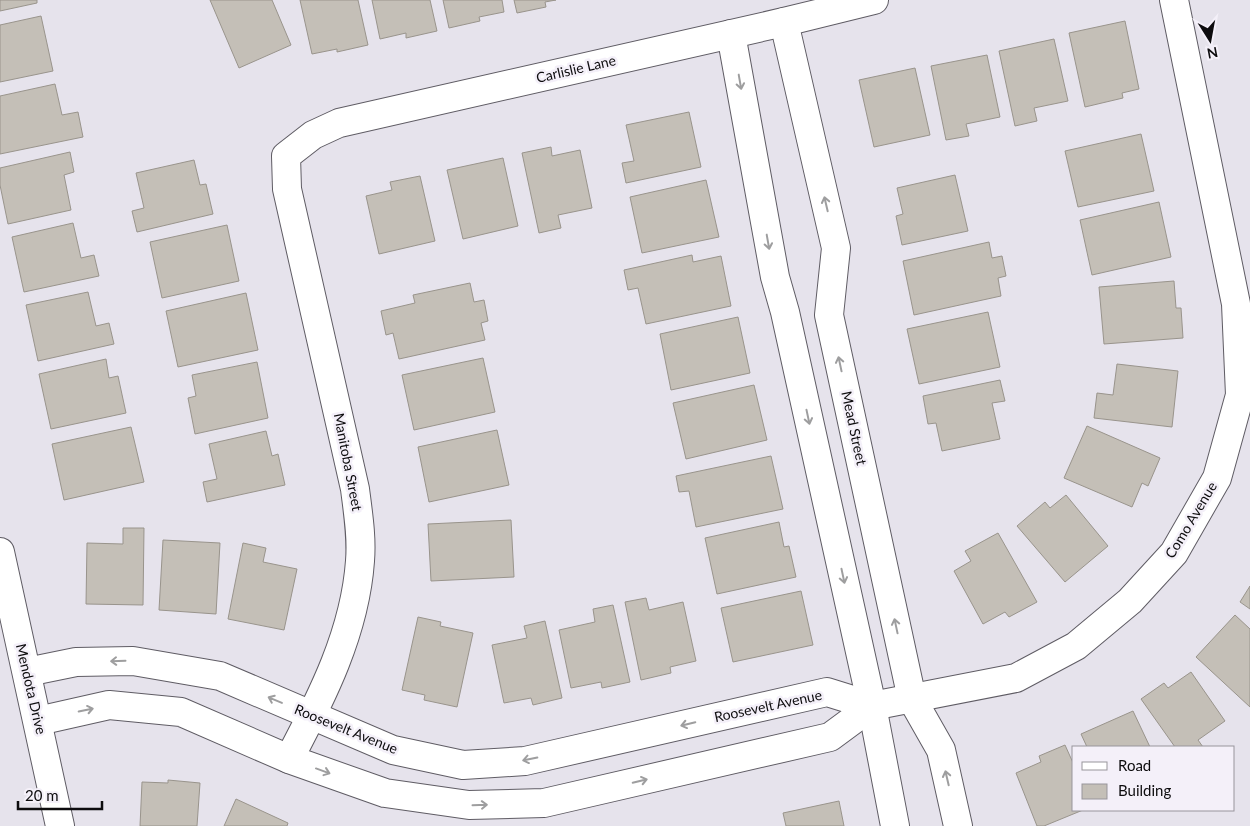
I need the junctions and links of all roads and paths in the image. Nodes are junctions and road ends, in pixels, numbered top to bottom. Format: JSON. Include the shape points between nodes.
{"nodes":[{"id":1,"x":874,"y":0,"type":"edge"},
{"id":2,"x":1174,"y":0,"type":"edge"},
{"id":3,"x":784,"y":22,"type":"junction"},
{"id":4,"x":731,"y":34,"type":"junction"},
{"id":5,"x":286,"y":156,"type":"joint"},
{"id":6,"x":0,"y":552,"type":"edge"},
{"id":7,"x":27,"y":672,"type":"junction"},
{"id":8,"x":912,"y":699,"type":"junction"},
{"id":9,"x":872,"y":706,"type":"junction"},
{"id":10,"x":312,"y":716,"type":"junction"},
{"id":11,"x":38,"y":721,"type":"junction"},
{"id":12,"x":288,"y":759,"type":"junction"},
{"id":13,"x":60,"y":826,"type":"edge"},
{"id":14,"x":895,"y":826,"type":"edge"},
{"id":15,"x":958,"y":826,"type":"edge"}],
"edges":[{"from":1,"to":3,"type":"street","name":"Carlislie Lane"},
{"from":2,"to":8,"type":"street","name":"Como Avenue","via":[[1236,304],[1240,395],[1217,478],[1174,553],[1130,601],[1076,646],[1016,678]]},
{"from":3,"to":4,"type":"street","name":"Carlislie Lane"},
{"from":8,"to":3,"type":"street","name":"Mead Street","one_way":true,"via":[[830,315],[836,248]]},
{"from":4,"to":5,"type":"street","name":"Carlislie Lane","via":[[339,123],[313,135]]},
{"from":4,"to":9,"type":"street","one_way":true,"via":[[774,277],[785,312]]},
{"from":5,"to":10,"type":"street","name":"Manitoba Street","via":[[287,189],[355,489],[360,527],[355,602],[341,648]]},
{"from":6,"to":7,"type":"street","name":"Mendota Drive"},
{"from":10,"to":7,"type":"street","name":"Roosevelt Avenue","one_way":true,"via":[[220,676],[133,661],[76,662]]},
{"from":7,"to":11,"type":"street","name":"Mendota Drive"},
{"from":8,"to":9,"type":"street","name":"Como Avenue"},
{"from":15,"to":8,"type":"street","name":"Mead Street","one_way":true,"via":[[941,750]]},
{"from":9,"to":10,"type":"street","name":"Roosevelt Avenue","one_way":true,"via":[[827,692],[525,761],[463,765],[393,750]]},
{"from":12,"to":9,"type":"street","one_way":true,"via":[[385,794],[469,805],[544,803],[830,737]]},
{"from":9,"to":14,"type":"street"},
{"from":10,"to":12,"type":"street","name":"Manitoba Street"},
{"from":11,"to":12,"type":"street","one_way":true,"via":[[109,705],[181,712]]},
{"from":11,"to":13,"type":"street","name":"Mendota Drive"}]}
